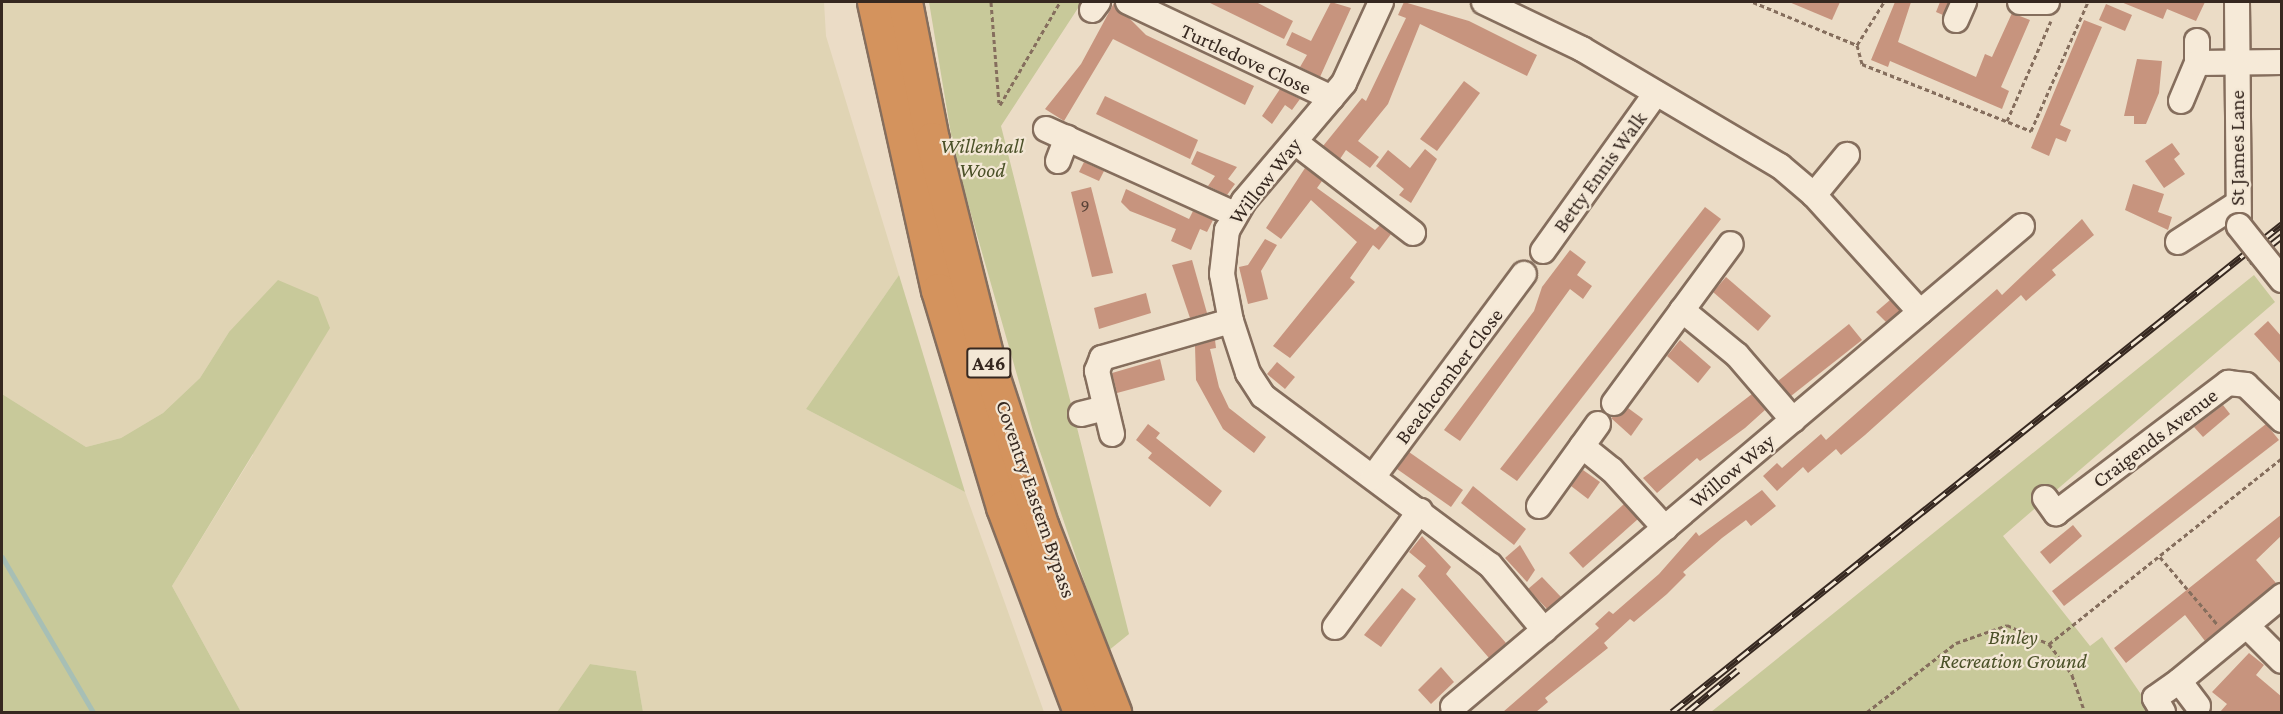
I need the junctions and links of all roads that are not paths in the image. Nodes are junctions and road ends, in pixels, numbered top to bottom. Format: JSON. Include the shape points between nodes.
{"nodes":[{"id":1,"x":874,"y":2,"type":"edge"},
{"id":2,"x":904,"y":2,"type":"edge"},
{"id":3,"x":1128,"y":2,"type":"edge"},
{"id":4,"x":1381,"y":2,"type":"edge"},
{"id":5,"x":2020,"y":2,"type":"edge"},
{"id":6,"x":2237,"y":2,"type":"edge"},
{"id":7,"x":1495,"y":4,"type":"edge"},
{"id":8,"x":2051,"y":7,"type":"edge"},
{"id":9,"x":2237,"y":62,"type":"junction"},
{"id":10,"x":2282,"y":62,"type":"edge"},
{"id":11,"x":1656,"y":93,"type":"junction"},
{"id":12,"x":1332,"y":98,"type":"junction"},
{"id":13,"x":2181,"y":101,"type":"dead end"},
{"id":14,"x":1295,"y":142,"type":"junction"},
{"id":15,"x":1847,"y":155,"type":"dead end"},
{"id":16,"x":1058,"y":161,"type":"dead end"},
{"id":17,"x":1814,"y":195,"type":"junction"},
{"id":18,"x":1234,"y":214,"type":"junction"},
{"id":19,"x":2238,"y":215,"type":"junction"},
{"id":20,"x":2022,"y":226,"type":"dead end"},
{"id":21,"x":1413,"y":232,"type":"dead end"},
{"id":22,"x":2178,"y":242,"type":"dead end"},
{"id":23,"x":1731,"y":244,"type":"dead end"},
{"id":24,"x":1543,"y":251,"type":"dead end"},
{"id":25,"x":1524,"y":274,"type":"dead end"},
{"id":26,"x":2282,"y":280,"type":"edge"},
{"id":27,"x":1682,"y":310,"type":"junction"},
{"id":28,"x":1920,"y":312,"type":"junction"},
{"id":29,"x":1231,"y":321,"type":"junction"},
{"id":30,"x":1614,"y":403,"type":"dead end"},
{"id":31,"x":1105,"y":408,"type":"junction"},
{"id":32,"x":1081,"y":414,"type":"dead end"},
{"id":33,"x":1793,"y":420,"type":"junction"},
{"id":34,"x":2282,"y":420,"type":"edge"},
{"id":35,"x":1598,"y":424,"type":"dead end"},
{"id":36,"x":1112,"y":434,"type":"dead end"},
{"id":37,"x":1582,"y":446,"type":"junction"},
{"id":38,"x":1373,"y":477,"type":"junction"},
{"id":39,"x":1539,"y":506,"type":"dead end"},
{"id":40,"x":1420,"y":511,"type":"junction"},
{"id":41,"x":2047,"y":512,"type":"dead end"},
{"id":42,"x":1665,"y":528,"type":"junction"},
{"id":43,"x":2282,"y":596,"type":"edge"},
{"id":44,"x":1335,"y":627,"type":"dead end"},
{"id":45,"x":1544,"y":630,"type":"junction"},
{"id":46,"x":2238,"y":632,"type":"junction"},
{"id":47,"x":2282,"y":661,"type":"edge"},
{"id":48,"x":2179,"y":681,"type":"junction"},
{"id":49,"x":2198,"y":706,"type":"dead end"},
{"id":50,"x":1453,"y":707,"type":"dead end"},
{"id":51,"x":1080,"y":712,"type":"edge"},
{"id":52,"x":1114,"y":712,"type":"edge"},
{"id":53,"x":2163,"y":712,"type":"edge"}],
"edges":[{"from":1,"to":51,"type":"highway","name":"Coventry Eastern Bypass","number":"A46","via":[[938,290],[1003,507]]},
{"from":2,"to":52,"type":"highway","name":"Coventry Eastern Bypass","number":"A46","via":[[932,139],[989,366],[1042,527]]},
{"from":3,"to":12,"type":"street","name":"Turtledove Close"},
{"from":4,"to":12,"type":"street","name":"Willow Way","via":[[1357,62]]},
{"from":5,"to":8,"type":"street"},
{"from":6,"to":9,"type":"street","name":"St James Lane"},
{"from":7,"to":11,"type":"street"},
{"from":9,"to":10,"type":"street"},
{"from":9,"to":13,"type":"street","via":[[2197,52]]},
{"from":9,"to":19,"type":"street","name":"St James Lane"},
{"from":11,"to":17,"type":"street","via":[[1780,166]]},
{"from":11,"to":24,"type":"street","name":"Betty Ennis Walk"},
{"from":12,"to":14,"type":"street","name":"Willow Way"},
{"from":14,"to":18,"type":"street","name":"Willow Way"},
{"from":14,"to":21,"type":"street"},
{"from":15,"to":17,"type":"street"},
{"from":16,"to":18,"type":"street","via":[[1056,133]]},
{"from":17,"to":28,"type":"street"},
{"from":18,"to":29,"type":"street","name":"Willow Way","via":[[1222,256]]},
{"from":19,"to":22,"type":"street"},
{"from":19,"to":26,"type":"street","name":"St James Lane","bridge":true},
{"from":20,"to":28,"type":"street","name":"Willow Way"},
{"from":23,"to":27,"type":"street"},
{"from":25,"to":38,"type":"street","name":"Beachcomber Close"},
{"from":27,"to":30,"type":"street"},
{"from":27,"to":33,"type":"street","via":[[1737,355]]},
{"from":28,"to":33,"type":"street","name":"Willow Way"},
{"from":29,"to":31,"type":"street","via":[[1106,354],[1096,371]]},
{"from":29,"to":38,"type":"street","name":"Willow Way","via":[[1248,373],[1263,396]]},
{"from":31,"to":32,"type":"street"},
{"from":31,"to":36,"type":"street"},
{"from":33,"to":42,"type":"street","name":"Willow Way"},
{"from":34,"to":41,"type":"street","name":"Craigends Avenue","via":[[2246,385],[2228,383]]},
{"from":35,"to":37,"type":"street"},
{"from":37,"to":39,"type":"street"},
{"from":37,"to":42,"type":"street","via":[[1612,470]]},
{"from":38,"to":40,"type":"street","name":"Willow Way"},
{"from":40,"to":44,"type":"street"},
{"from":40,"to":45,"type":"street","name":"Willow Way","via":[[1490,565]]},
{"from":42,"to":45,"type":"street","name":"Willow Way"},
{"from":43,"to":46,"type":"street"},
{"from":45,"to":50,"type":"street","name":"Willow Way"},
{"from":46,"to":47,"type":"street"},
{"from":46,"to":48,"type":"street"},
{"from":48,"to":49,"type":"street"},
{"from":48,"to":53,"type":"street","via":[[2155,698]]}]}
